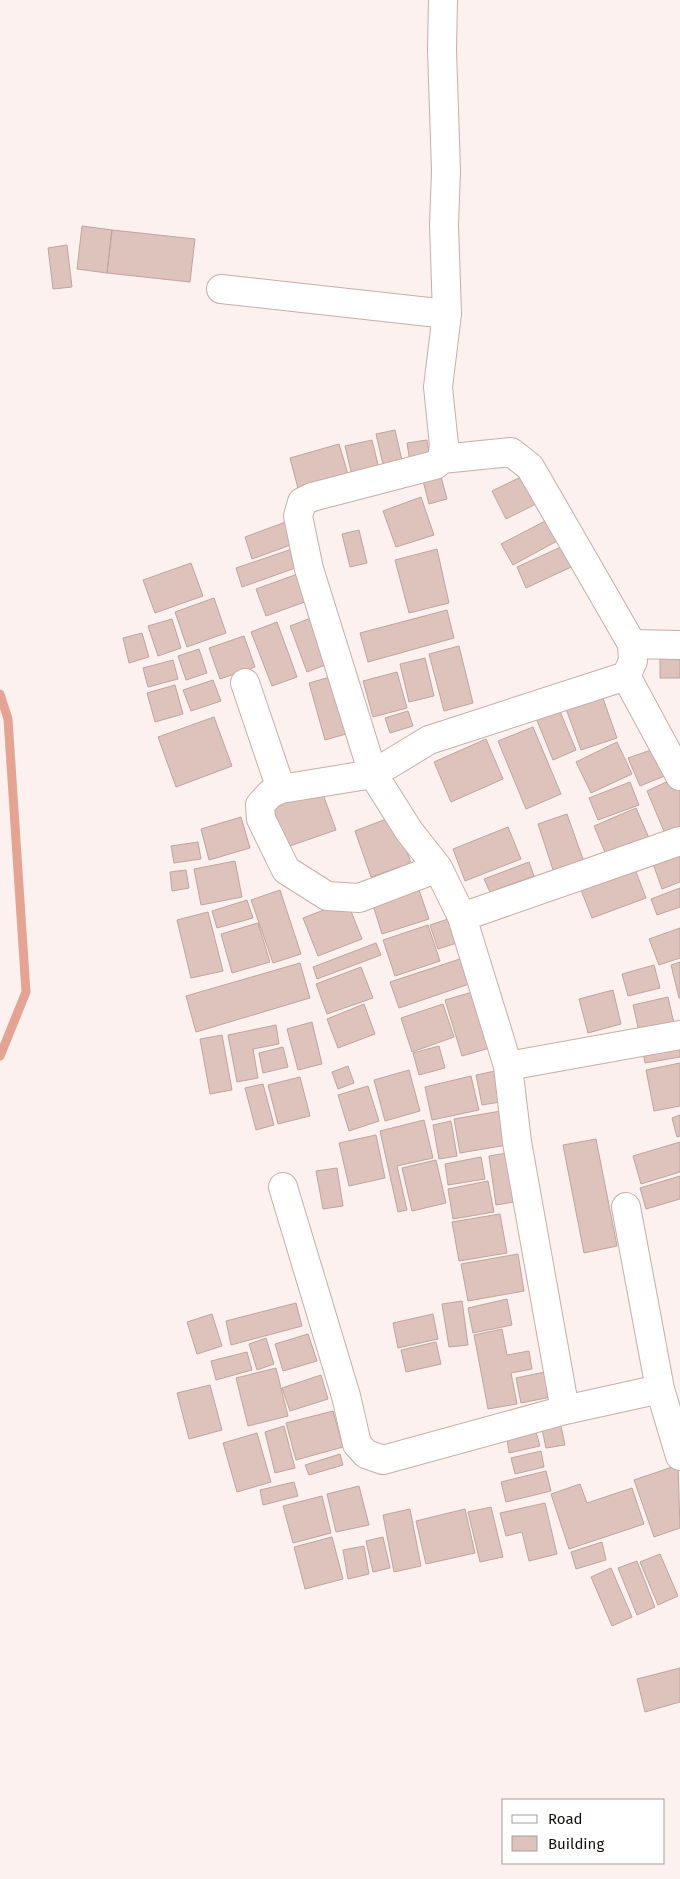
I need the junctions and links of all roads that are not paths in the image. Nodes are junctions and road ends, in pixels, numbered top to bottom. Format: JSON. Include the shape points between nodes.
{"nodes":[{"id":1,"x":443,"y":0,"type":"edge"},
{"id":2,"x":221,"y":289,"type":"dead end"},
{"id":3,"x":447,"y":314,"type":"junction"},
{"id":4,"x":442,"y":459,"type":"junction"},
{"id":5,"x":632,"y":644,"type":"junction"},
{"id":6,"x":680,"y":645,"type":"edge"},
{"id":7,"x":626,"y":676,"type":"junction"},
{"id":8,"x":245,"y":684,"type":"dead end"},
{"id":9,"x":373,"y":774,"type":"junction"},
{"id":10,"x":680,"y":776,"type":"edge"},
{"id":11,"x":281,"y":789,"type":"junction"},
{"id":12,"x":680,"y":841,"type":"edge"},
{"id":13,"x":438,"y":868,"type":"junction"},
{"id":14,"x":462,"y":917,"type":"junction"},
{"id":15,"x":680,"y":1035,"type":"edge"},
{"id":16,"x":508,"y":1066,"type":"junction"},
{"id":17,"x":283,"y":1187,"type":"dead end"},
{"id":18,"x":626,"y":1207,"type":"dead end"},
{"id":19,"x":660,"y":1389,"type":"junction"},
{"id":20,"x":564,"y":1410,"type":"junction"},
{"id":21,"x":680,"y":1456,"type":"edge"}],
"edges":[{"from":1,"to":3,"type":"street"},
{"from":2,"to":3,"type":"street"},
{"from":3,"to":4,"type":"street","via":[[438,387],[444,445]]},
{"from":4,"to":5,"type":"street","via":[[511,452],[530,466]]},
{"from":4,"to":9,"type":"street","via":[[434,465],[312,497],[302,502],[298,516],[309,570]]},
{"from":5,"to":6,"type":"street"},
{"from":5,"to":7,"type":"street","via":[[633,661]]},
{"from":7,"to":9,"type":"street","via":[[429,740]]},
{"from":7,"to":10,"type":"street"},
{"from":8,"to":11,"type":"street"},
{"from":9,"to":11,"type":"street"},
{"from":9,"to":13,"type":"street","via":[[409,831]]},
{"from":11,"to":13,"type":"street","via":[[260,804],[261,819],[286,870],[327,896],[359,898]]},
{"from":12,"to":14,"type":"street"},
{"from":13,"to":14,"type":"street"},
{"from":14,"to":16,"type":"street"},
{"from":15,"to":16,"type":"street"},
{"from":16,"to":20,"type":"street","via":[[517,1142]]},
{"from":17,"to":20,"type":"street","via":[[346,1396],[357,1444],[366,1454],[383,1460]]},
{"from":18,"to":19,"type":"street"},
{"from":19,"to":20,"type":"street"},
{"from":19,"to":21,"type":"street"}]}
